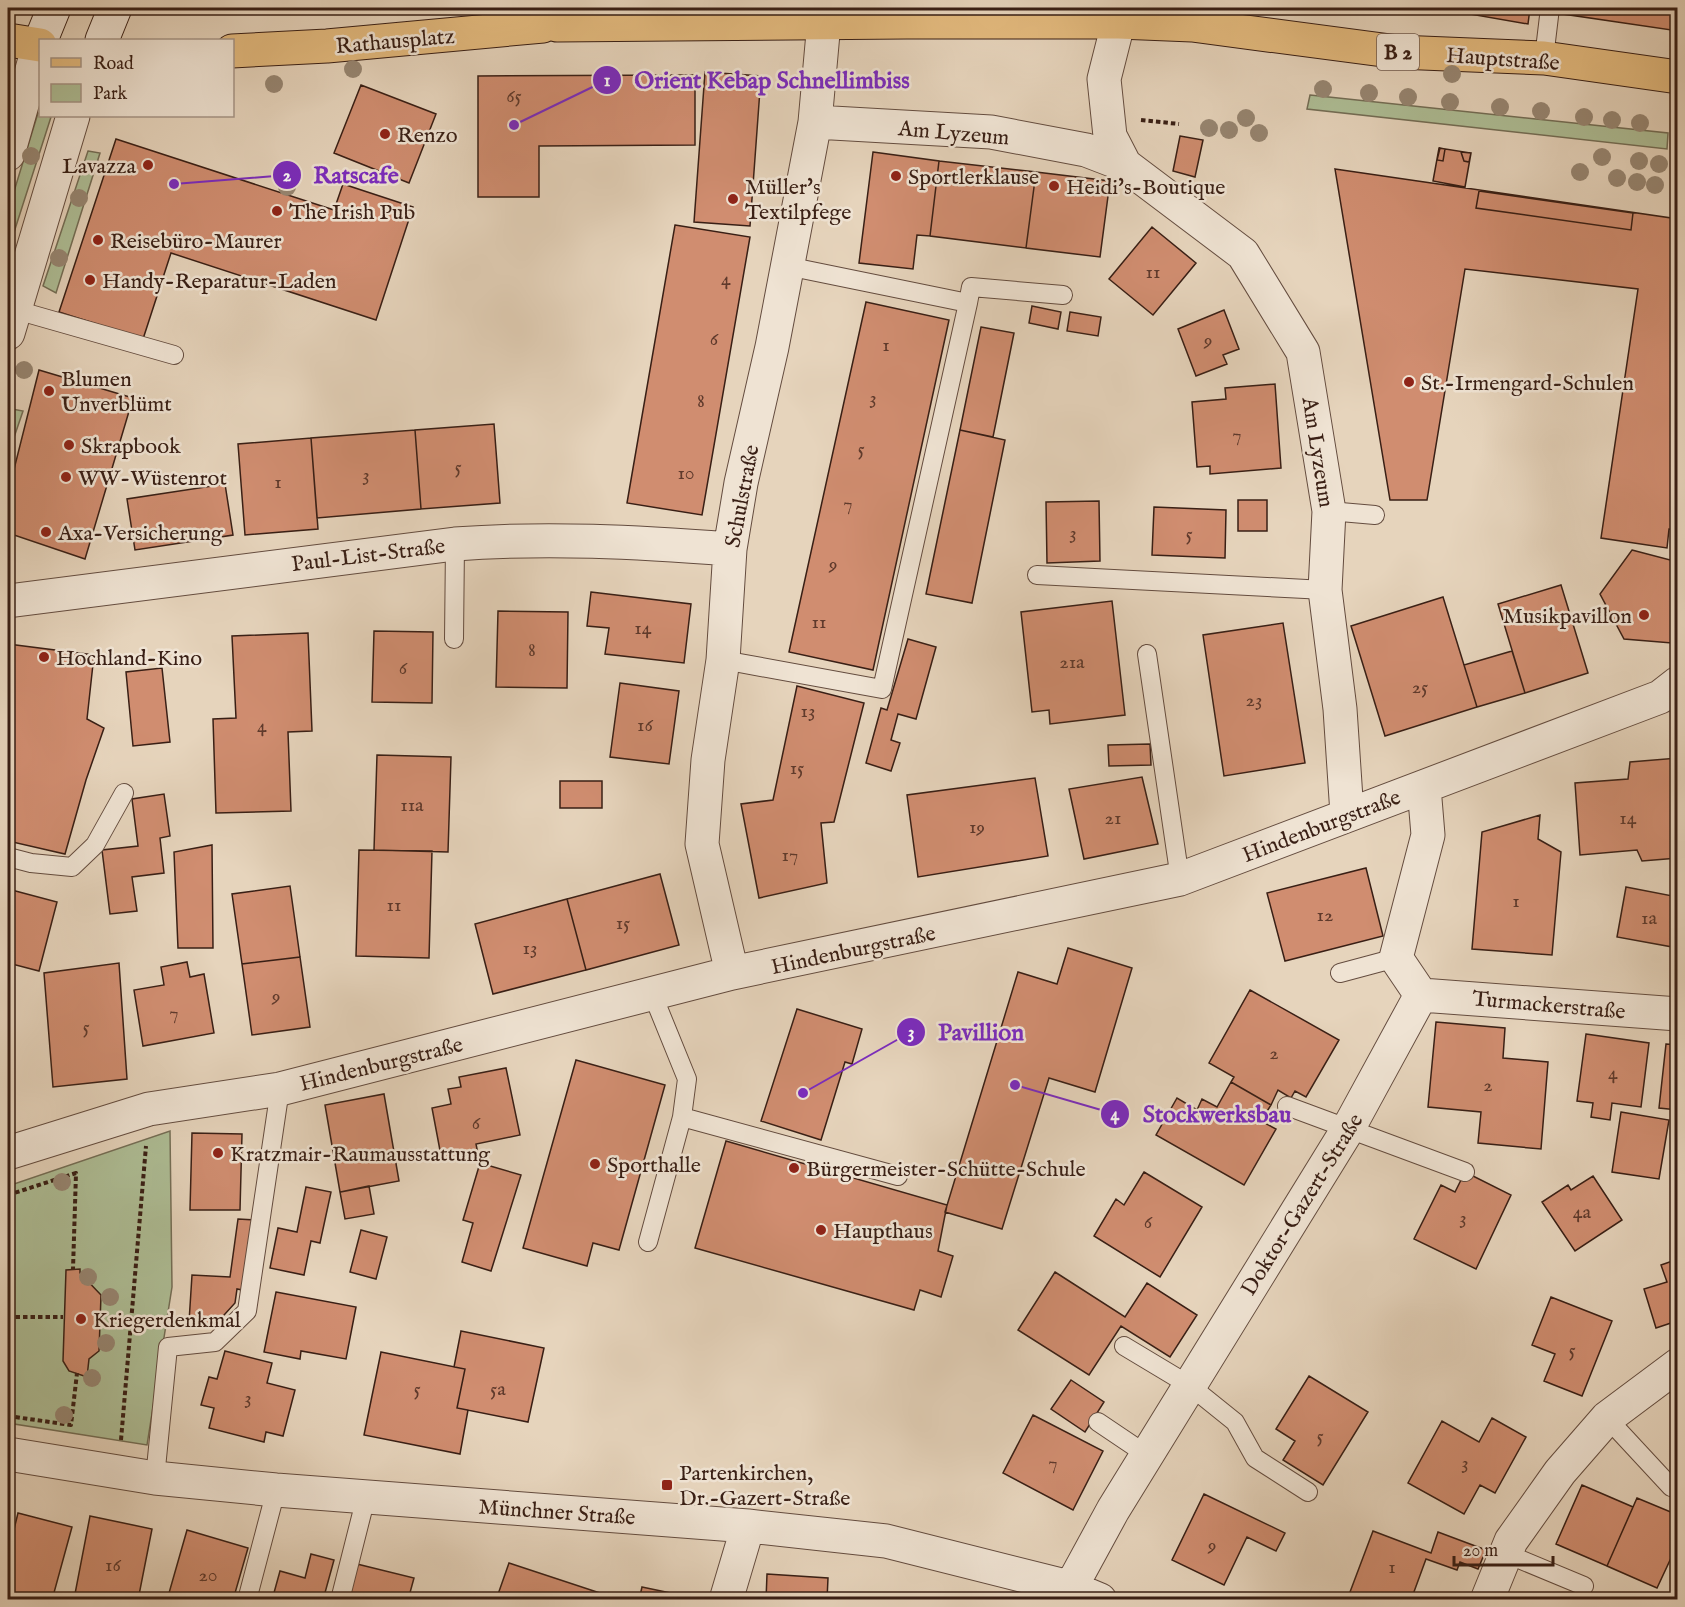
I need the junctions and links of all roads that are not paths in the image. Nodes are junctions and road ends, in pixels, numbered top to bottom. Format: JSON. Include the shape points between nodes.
{"nodes":[{"id":1,"x":54,"y":8,"type":"edge"},
{"id":2,"x":115,"y":8,"type":"edge"},
{"id":3,"x":505,"y":8,"type":"edge"},
{"id":4,"x":1550,"y":8,"type":"edge"},
{"id":5,"x":959,"y":15,"type":"edge"},
{"id":6,"x":1121,"y":15,"type":"edge"},
{"id":7,"x":558,"y":16,"type":"edge"},
{"id":8,"x":824,"y":22,"type":"junction"},
{"id":9,"x":42,"y":39,"type":"edge"},
{"id":10,"x":102,"y":39,"type":"edge"},
{"id":11,"x":8,"y":40,"type":"edge"},
{"id":12,"x":39,"y":43,"type":"edge"},
{"id":13,"x":39,"y":46,"type":"edge"},
{"id":14,"x":234,"y":51,"type":"edge"},
{"id":15,"x":1544,"y":58,"type":"junction"},
{"id":16,"x":1677,"y":77,"type":"edge"},
{"id":17,"x":73,"y":117,"type":"edge"},
{"id":18,"x":815,"y":122,"type":"junction"},
{"id":19,"x":8,"y":154,"type":"edge"},
{"id":20,"x":1125,"y":165,"type":"junction"},
{"id":21,"x":788,"y":266,"type":"junction"},
{"id":22,"x":1063,"y":295,"type":"dead end"},
{"id":23,"x":968,"y":303,"type":"junction"},
{"id":24,"x":10,"y":317,"type":"edge"},
{"id":25,"x":174,"y":356,"type":"dead end"},
{"id":26,"x":1329,"y":511,"type":"junction"},
{"id":27,"x":1375,"y":515,"type":"dead end"},
{"id":28,"x":455,"y":544,"type":"junction"},
{"id":29,"x":730,"y":549,"type":"junction"},
{"id":30,"x":1037,"y":574,"type":"dead end"},
{"id":31,"x":1325,"y":590,"type":"junction"},
{"id":32,"x":8,"y":601,"type":"edge"},
{"id":33,"x":454,"y":639,"type":"dead end"},
{"id":34,"x":1147,"y":654,"type":"dead end"},
{"id":35,"x":723,"y":660,"type":"junction"},
{"id":36,"x":1672,"y":695,"type":"edge"},
{"id":37,"x":1424,"y":787,"type":"junction"},
{"id":38,"x":124,"y":793,"type":"dead end"},
{"id":39,"x":1347,"y":814,"type":"junction"},
{"id":40,"x":8,"y":857,"type":"edge"},
{"id":41,"x":1180,"y":879,"type":"junction"},
{"id":42,"x":1396,"y":958,"type":"junction"},
{"id":43,"x":732,"y":973,"type":"junction"},
{"id":44,"x":1340,"y":973,"type":"dead end"},
{"id":45,"x":652,"y":993,"type":"junction"},
{"id":46,"x":1421,"y":995,"type":"junction"},
{"id":47,"x":1677,"y":1014,"type":"edge"},
{"id":48,"x":280,"y":1089,"type":"junction"},
{"id":49,"x":1287,"y":1106,"type":"dead end"},
{"id":50,"x":682,"y":1117,"type":"junction"},
{"id":51,"x":1348,"y":1130,"type":"junction"},
{"id":52,"x":8,"y":1152,"type":"edge"},
{"id":53,"x":1465,"y":1172,"type":"dead end"},
{"id":54,"x":898,"y":1176,"type":"dead end"},
{"id":55,"x":648,"y":1242,"type":"dead end"},
{"id":56,"x":1124,"y":1346,"type":"dead end"},
{"id":57,"x":1677,"y":1365,"type":"edge"},
{"id":58,"x":1189,"y":1385,"type":"junction"},
{"id":59,"x":1607,"y":1418,"type":"junction"},
{"id":60,"x":1098,"y":1422,"type":"dead end"},
{"id":61,"x":8,"y":1454,"type":"edge"},
{"id":62,"x":1147,"y":1455,"type":"junction"},
{"id":63,"x":155,"y":1478,"type":"junction"},
{"id":64,"x":1677,"y":1489,"type":"edge"},
{"id":65,"x":276,"y":1490,"type":"junction"},
{"id":66,"x":1308,"y":1492,"type":"dead end"},
{"id":67,"x":366,"y":1497,"type":"junction"},
{"id":68,"x":748,"y":1526,"type":"junction"},
{"id":69,"x":1507,"y":1554,"type":"junction"},
{"id":70,"x":1584,"y":1586,"type":"dead end"},
{"id":71,"x":1066,"y":1593,"type":"edge"},
{"id":72,"x":247,"y":1599,"type":"edge"},
{"id":73,"x":340,"y":1599,"type":"edge"},
{"id":74,"x":726,"y":1599,"type":"edge"},
{"id":75,"x":1100,"y":1599,"type":"edge"},
{"id":76,"x":1487,"y":1599,"type":"edge"}],
"edges":[{"from":1,"to":9,"type":"street"},
{"from":2,"to":10,"type":"street"},
{"from":3,"to":7,"type":"main road","name":"Hauptstraße","number":"B 2"},
{"from":4,"to":15,"type":"lane"},
{"from":5,"to":6,"type":"main road","name":"Hauptstraße","number":"B 2"},
{"from":5,"to":8,"type":"main road","name":"Hauptstraße","number":"B 2"},
{"from":6,"to":15,"type":"main road","name":"Hauptstraße","number":"B 2","via":[[1398,52]]},
{"from":6,"to":20,"type":"street","name":"Am Lyzeum","via":[[1104,79],[1110,136]]},
{"from":7,"to":8,"type":"main road","name":"Hauptstraße","number":"B 2"},
{"from":7,"to":14,"type":"main road","name":"Rathausplatz","number":"B 2","via":[[327,46]]},
{"from":8,"to":18,"type":"street","name":"Schulstraße"},
{"from":11,"to":12,"type":"main road"},
{"from":13,"to":19,"type":"street"},
{"from":15,"to":16,"type":"main road","name":"Hauptstraße","number":"B 2"},
{"from":17,"to":24,"type":"street"},
{"from":18,"to":20,"type":"street","name":"Am Lyzeum","via":[[991,132],[1086,150]]},
{"from":18,"to":21,"type":"street","name":"Schulstraße"},
{"from":20,"to":26,"type":"street","name":"Am Lyzeum","via":[[1243,254],[1303,351]]},
{"from":21,"to":23,"type":"lane"},
{"from":21,"to":29,"type":"street","name":"Schulstraße"},
{"from":22,"to":23,"type":"lane","via":[[971,287]]},
{"from":23,"to":35,"type":"lane","via":[[882,689]]},
{"from":24,"to":25,"type":"lane"},
{"from":26,"to":27,"type":"lane"},
{"from":26,"to":31,"type":"street","name":"Am Lyzeum"},
{"from":28,"to":29,"type":"street","name":"Paul-List-Straße","via":[[625,541]]},
{"from":28,"to":32,"type":"street","name":"Paul-List-Straße"},
{"from":28,"to":33,"type":"lane"},
{"from":29,"to":35,"type":"street","name":"Schulstraße"},
{"from":30,"to":31,"type":"lane"},
{"from":31,"to":39,"type":"street","name":"Am Lyzeum","via":[[1340,709]]},
{"from":34,"to":41,"type":"lane"},
{"from":35,"to":43,"type":"street","name":"Schulstraße","via":[[708,759],[702,844]]},
{"from":36,"to":37,"type":"street","name":"Hindenburgstraße"},
{"from":37,"to":39,"type":"street","name":"Hindenburgstraße"},
{"from":37,"to":42,"type":"street","via":[[1428,835]]},
{"from":38,"to":40,"type":"lane","via":[[95,845],[72,867]]},
{"from":39,"to":41,"type":"street","name":"Hindenburgstraße"},
{"from":41,"to":43,"type":"street","name":"Hindenburgstraße"},
{"from":42,"to":44,"type":"lane"},
{"from":42,"to":46,"type":"street"},
{"from":43,"to":45,"type":"street","name":"Hindenburgstraße"},
{"from":45,"to":48,"type":"street","name":"Hindenburgstraße"},
{"from":45,"to":50,"type":"lane","via":[[687,1079]]},
{"from":46,"to":47,"type":"street","name":"Turmackerstraße"},
{"from":46,"to":51,"type":"street","name":"Doktor-Gazert-Straße"},
{"from":48,"to":52,"type":"street","name":"Hindenburgstraße","via":[[149,1109]]},
{"from":48,"to":63,"type":"lane","via":[[247,1311],[215,1342],[168,1347]]},
{"from":49,"to":51,"type":"lane"},
{"from":50,"to":54,"type":"lane"},
{"from":50,"to":55,"type":"lane"},
{"from":51,"to":53,"type":"lane"},
{"from":51,"to":58,"type":"street","name":"Doktor-Gazert-Straße"},
{"from":56,"to":58,"type":"lane"},
{"from":57,"to":59,"type":"street"},
{"from":58,"to":62,"type":"street","name":"Doktor-Gazert-Straße"},
{"from":58,"to":66,"type":"lane","via":[[1235,1422],[1255,1458]]},
{"from":59,"to":64,"type":"lane"},
{"from":59,"to":69,"type":"street","via":[[1560,1472],[1511,1541]]},
{"from":60,"to":62,"type":"lane"},
{"from":61,"to":63,"type":"street","name":"Münchner Straße"},
{"from":62,"to":71,"type":"street","name":"Doktor-Gazert-Straße"},
{"from":63,"to":65,"type":"street","name":"Münchner Straße"},
{"from":65,"to":67,"type":"street","name":"Münchner Straße"},
{"from":65,"to":72,"type":"lane"},
{"from":67,"to":68,"type":"street","name":"Münchner Straße"},
{"from":67,"to":73,"type":"lane"},
{"from":68,"to":71,"type":"street","name":"Münchner Straße","via":[[886,1541]]},
{"from":68,"to":74,"type":"street"},
{"from":69,"to":70,"type":"lane"},
{"from":69,"to":76,"type":"street"},
{"from":71,"to":75,"type":"street","name":"Münchner Straße"}]}
